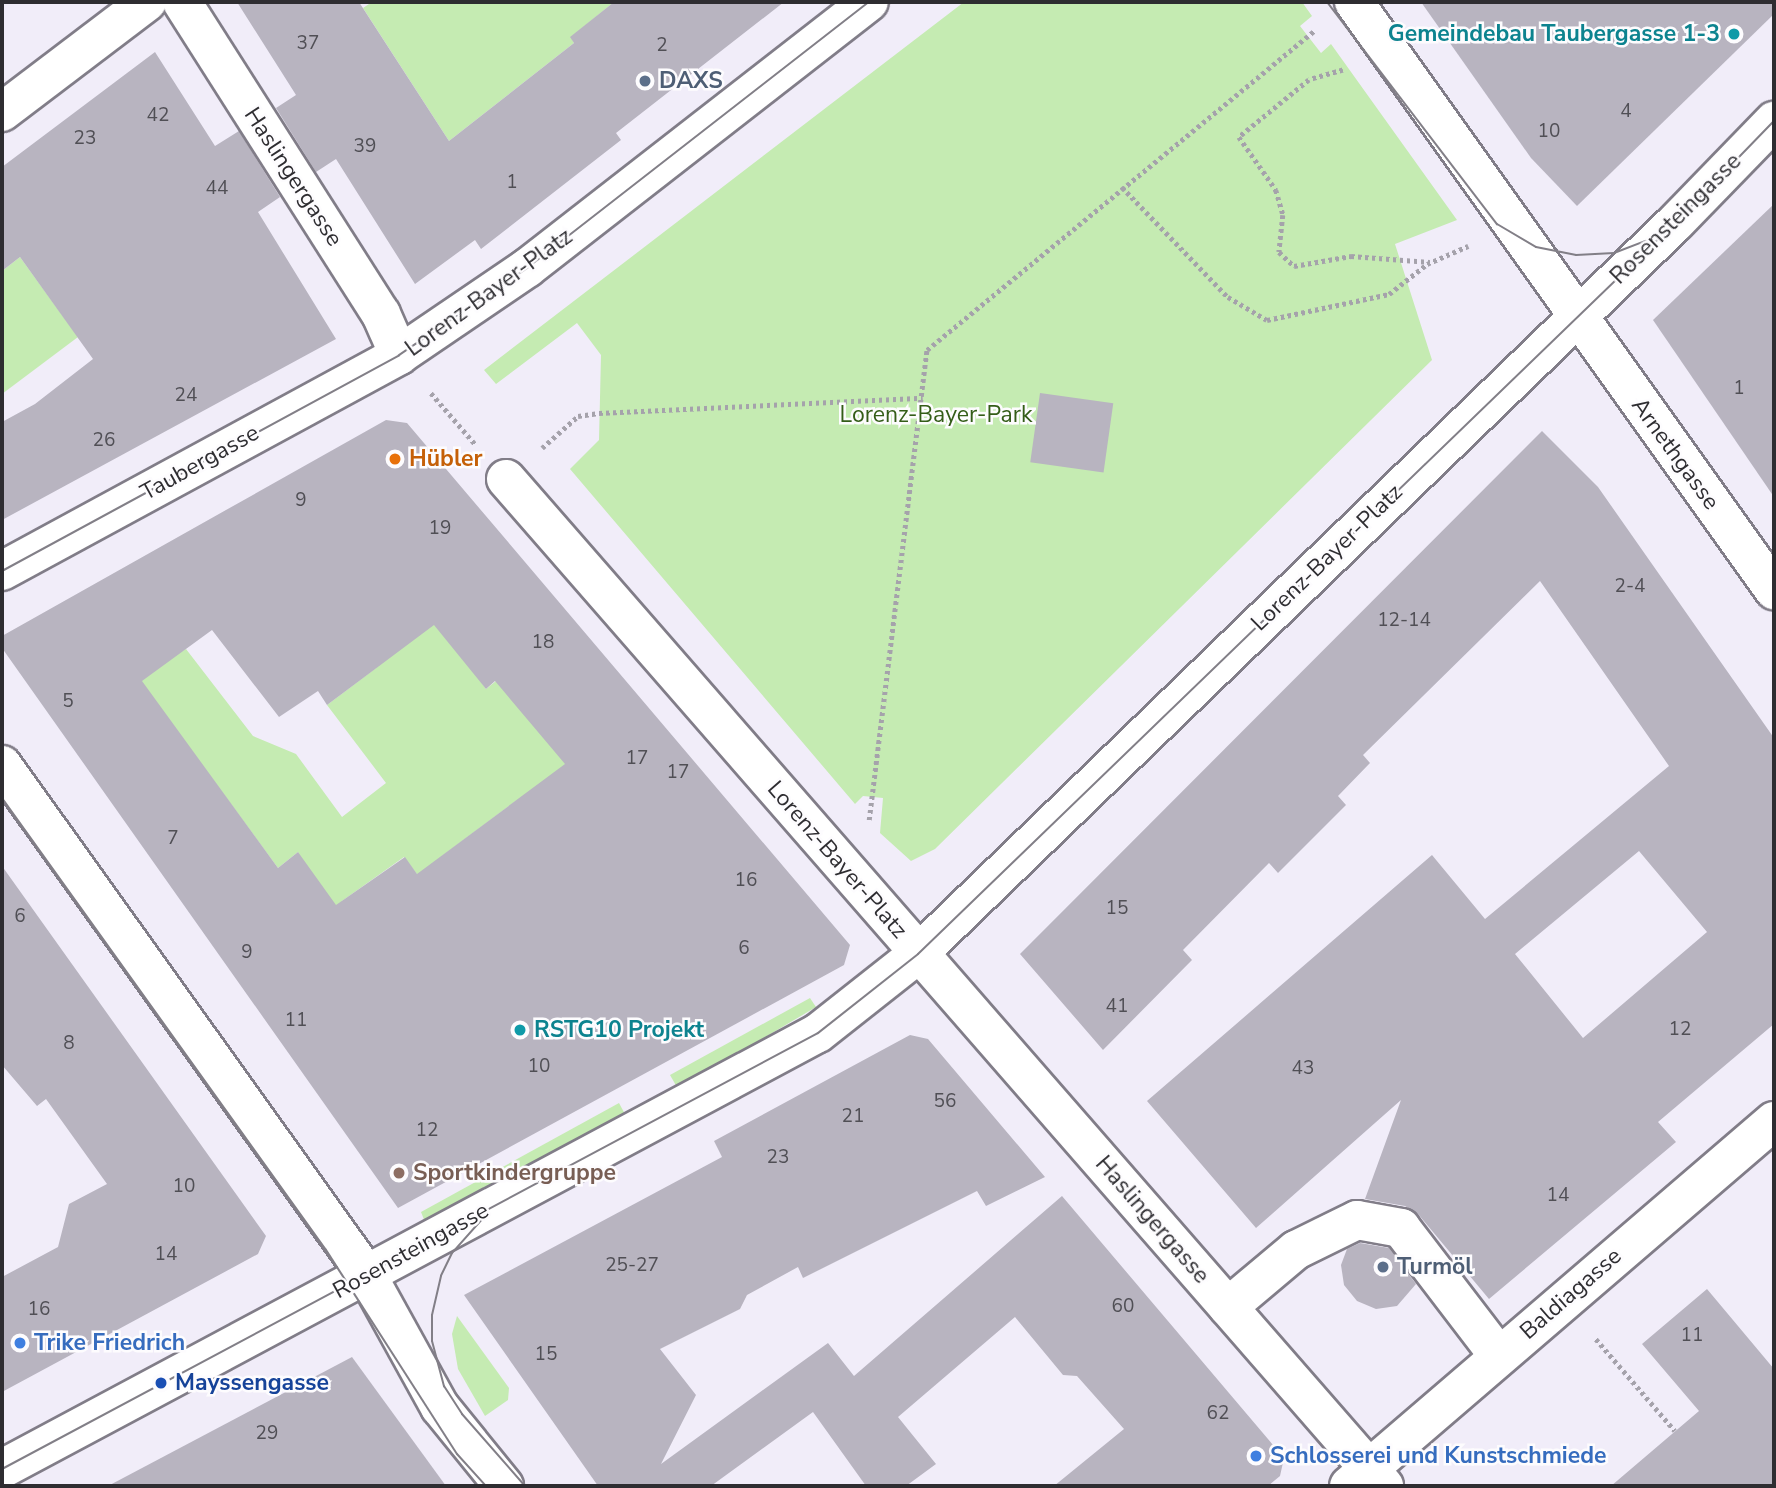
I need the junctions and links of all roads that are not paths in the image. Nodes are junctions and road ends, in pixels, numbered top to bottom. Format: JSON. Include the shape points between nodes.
{"nodes":[{"id":1,"x":147,"y":2,"type":"edge"},
{"id":2,"x":182,"y":2,"type":"edge"},
{"id":3,"x":869,"y":2,"type":"edge"},
{"id":4,"x":1354,"y":2,"type":"edge"},
{"id":5,"x":2,"y":112,"type":"edge"},
{"id":6,"x":1774,"y":121,"type":"edge"},
{"id":7,"x":1576,"y":317,"type":"junction"},
{"id":8,"x":399,"y":355,"type":"junction"},
{"id":9,"x":506,"y":479,"type":"road end"},
{"id":10,"x":2,"y":571,"type":"edge"},
{"id":11,"x":1774,"y":590,"type":"edge"},
{"id":12,"x":2,"y":765,"type":"edge"},
{"id":13,"x":918,"y":954,"type":"junction"},
{"id":14,"x":1774,"y":1121,"type":"edge"},
{"id":15,"x":367,"y":1275,"type":"junction"},
{"id":16,"x":1228,"y":1307,"type":"junction"},
{"id":17,"x":1499,"y":1356,"type":"junction"},
{"id":18,"x":2,"y":1469,"type":"edge"},
{"id":19,"x":1367,"y":1481,"type":"edge"},
{"id":20,"x":504,"y":1486,"type":"edge"}],
"edges":[{"from":1,"to":5,"type":"street"},
{"from":2,"to":8,"type":"street","name":"Haslingergasse","via":[[381,314]]},
{"from":3,"to":8,"type":"street","name":"Lorenz-Bayer-Platz","via":[[527,268]]},
{"from":4,"to":7,"type":"street"},
{"from":6,"to":7,"type":"street","name":"Rosensteingasse"},
{"from":7,"to":11,"type":"street","name":"Arnethgasse"},
{"from":7,"to":13,"type":"street","name":"Lorenz-Bayer-Platz"},
{"from":8,"to":10,"type":"street","name":"Taubergasse"},
{"from":9,"to":13,"type":"street","name":"Lorenz-Bayer-Platz"},
{"from":12,"to":15,"type":"street"},
{"from":13,"to":15,"type":"street","name":"Rosensteingasse","via":[[818,1033]]},
{"from":13,"to":16,"type":"street","name":"Haslingergasse"},
{"from":14,"to":17,"type":"street","name":"Baldiagasse"},
{"from":15,"to":18,"type":"street","name":"Rosensteingasse"},
{"from":15,"to":20,"type":"street","via":[[440,1406]]},
{"from":16,"to":17,"type":"street","via":[[1296,1250],[1357,1220],[1401,1228]]},
{"from":16,"to":19,"type":"street","name":"Haslingergasse"},
{"from":17,"to":19,"type":"street","name":"Baldiagasse"}]}
